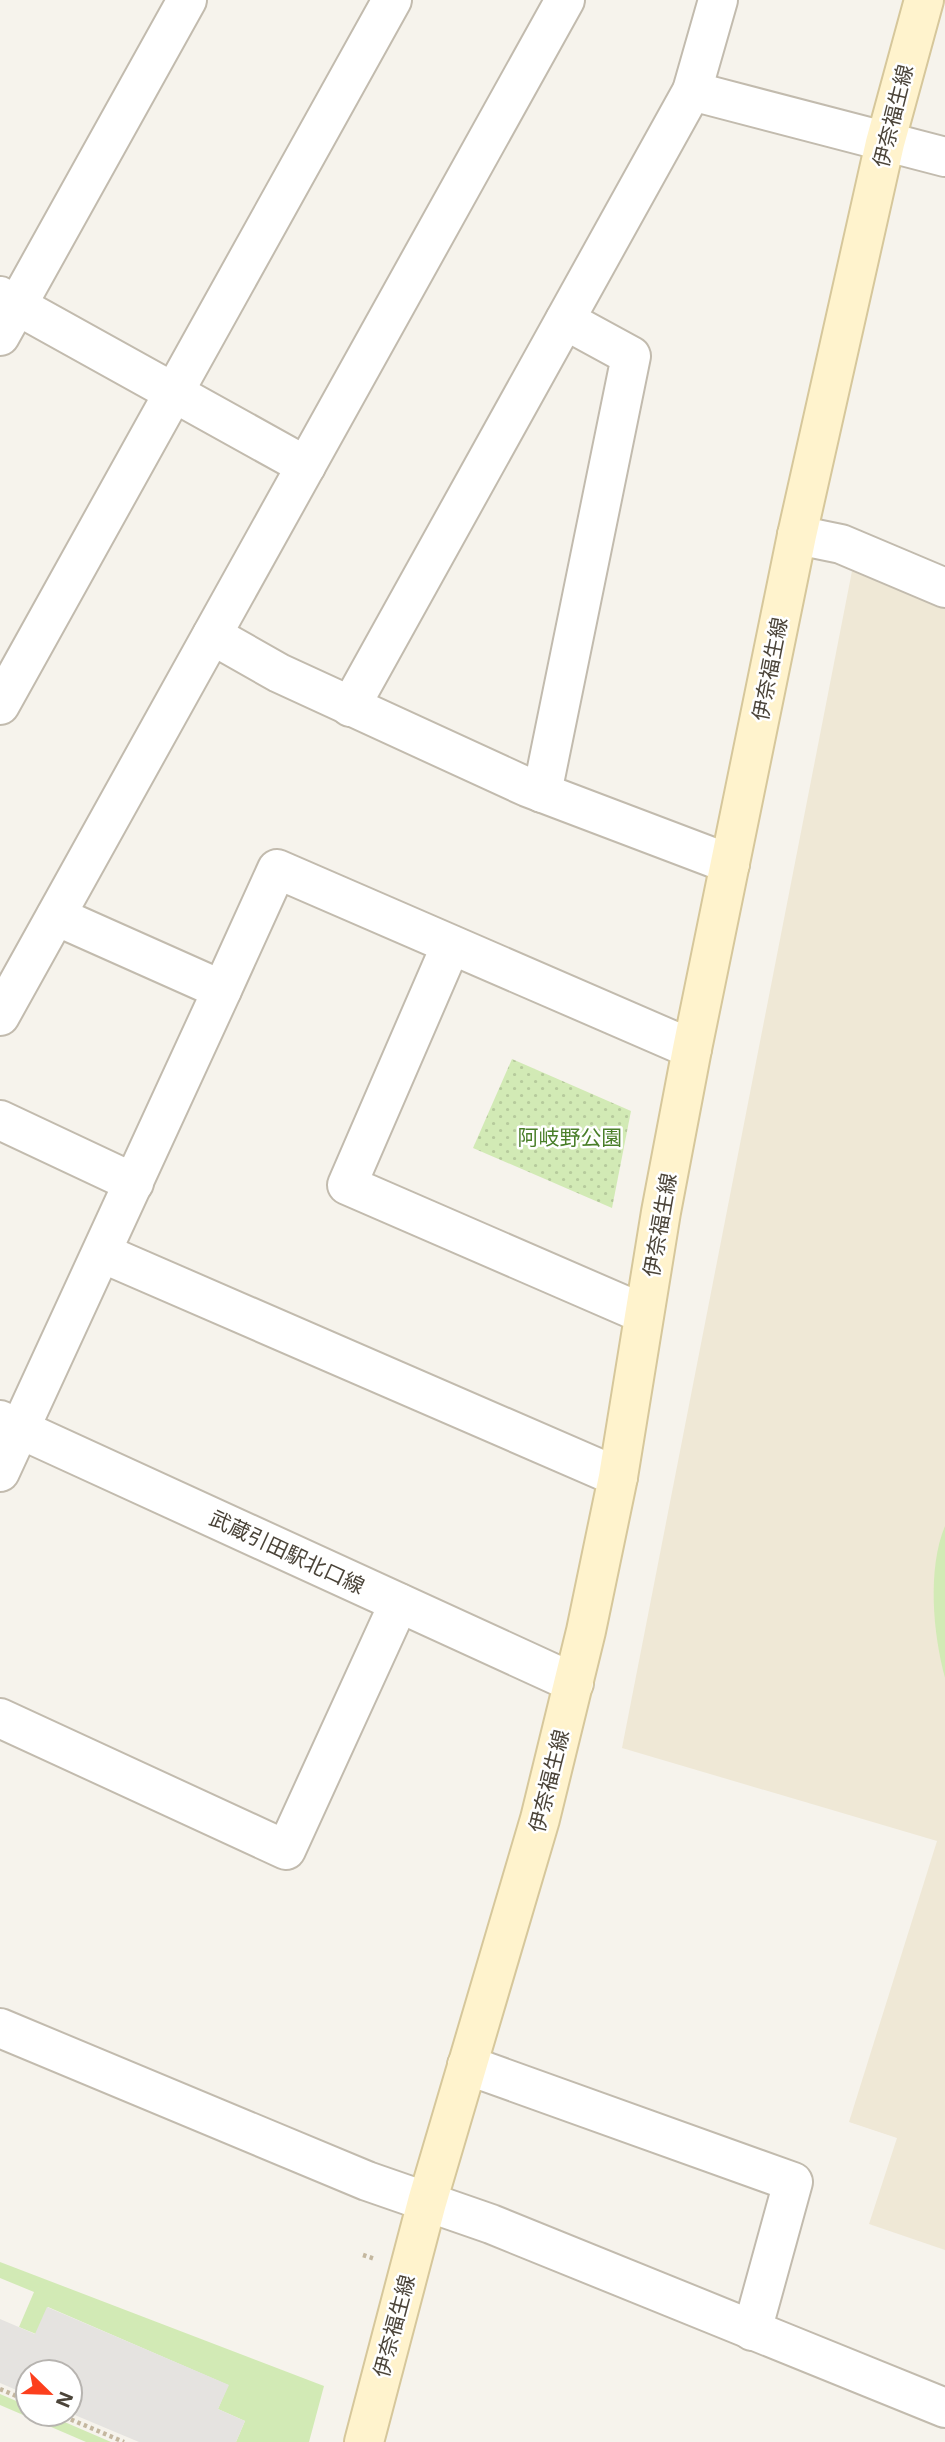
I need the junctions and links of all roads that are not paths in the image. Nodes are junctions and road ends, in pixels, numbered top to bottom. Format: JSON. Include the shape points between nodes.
{"nodes":[{"id":1,"x":187,"y":0,"type":"edge"},
{"id":2,"x":392,"y":0,"type":"edge"},
{"id":3,"x":565,"y":0,"type":"edge"},
{"id":4,"x":718,"y":0,"type":"edge"},
{"id":5,"x":924,"y":0,"type":"edge"},
{"id":6,"x":692,"y":91,"type":"junction"},
{"id":7,"x":885,"y":143,"type":"junction"},
{"id":8,"x":945,"y":157,"type":"edge"},
{"id":9,"x":6,"y":312,"type":"edge"},
{"id":10,"x":565,"y":320,"type":"junction"},
{"id":11,"x":174,"y":393,"type":"junction"},
{"id":12,"x":306,"y":467,"type":"junction"},
{"id":13,"x":797,"y":535,"type":"junction"},
{"id":14,"x":945,"y":588,"type":"edge"},
{"id":15,"x":212,"y":635,"type":"junction"},
{"id":16,"x":0,"y":705,"type":"edge"},
{"id":17,"x":350,"y":707,"type":"junction"},
{"id":18,"x":542,"y":793,"type":"junction"},
{"id":19,"x":730,"y":864,"type":"junction"},
{"id":20,"x":56,"y":916,"type":"junction"},
{"id":21,"x":452,"y":945,"type":"junction"},
{"id":22,"x":222,"y":990,"type":"junction"},
{"id":23,"x":0,"y":1016,"type":"edge"},
{"id":24,"x":692,"y":1049,"type":"junction"},
{"id":25,"x":0,"y":1121,"type":"edge"},
{"id":26,"x":134,"y":1183,"type":"junction"},
{"id":27,"x":102,"y":1253,"type":"junction"},
{"id":28,"x":645,"y":1314,"type":"junction"},
{"id":29,"x":10,"y":1424,"type":"edge"},
{"id":30,"x":0,"y":1472,"type":"edge"},
{"id":31,"x":618,"y":1477,"type":"junction"},
{"id":32,"x":399,"y":1603,"type":"junction"},
{"id":33,"x":573,"y":1683,"type":"junction"},
{"id":34,"x":0,"y":1718,"type":"edge"},
{"id":35,"x":0,"y":2028,"type":"edge"},
{"id":36,"x":467,"y":2065,"type":"junction"},
{"id":37,"x":427,"y":2202,"type":"junction"},
{"id":38,"x":752,"y":2331,"type":"junction"},
{"id":39,"x":945,"y":2408,"type":"edge"},
{"id":40,"x":364,"y":2442,"type":"edge"}],
"edges":[{"from":1,"to":9,"type":"street"},
{"from":2,"to":11,"type":"street"},
{"from":3,"to":12,"type":"street"},
{"from":4,"to":6,"type":"street"},
{"from":5,"to":7,"type":"main road","name":"伊奈福生線"},
{"from":6,"to":7,"type":"street"},
{"from":6,"to":10,"type":"street"},
{"from":7,"to":8,"type":"street"},
{"from":7,"to":13,"type":"main road","name":"伊奈福生線"},
{"from":9,"to":11,"type":"street"},
{"from":10,"to":17,"type":"street"},
{"from":10,"to":18,"type":"street","via":[[631,356]]},
{"from":11,"to":12,"type":"street"},
{"from":11,"to":16,"type":"street"},
{"from":12,"to":15,"type":"street"},
{"from":13,"to":14,"type":"street","via":[[841,544]]},
{"from":13,"to":19,"type":"main road","name":"伊奈福生線"},
{"from":15,"to":17,"type":"street"},
{"from":15,"to":20,"type":"street"},
{"from":17,"to":18,"type":"street"},
{"from":18,"to":19,"type":"street"},
{"from":19,"to":24,"type":"main road","name":"伊奈福生線"},
{"from":20,"to":22,"type":"street"},
{"from":20,"to":23,"type":"street"},
{"from":21,"to":22,"type":"street","via":[[277,869]]},
{"from":21,"to":24,"type":"street"},
{"from":21,"to":28,"type":"street","via":[[347,1185]]},
{"from":22,"to":26,"type":"street"},
{"from":24,"to":28,"type":"main road","name":"伊奈福生線"},
{"from":25,"to":26,"type":"street"},
{"from":26,"to":27,"type":"street"},
{"from":27,"to":29,"type":"street"},
{"from":27,"to":31,"type":"street"},
{"from":28,"to":31,"type":"main road","name":"伊奈福生線"},
{"from":29,"to":30,"type":"street"},
{"from":29,"to":32,"type":"street","name":"武蔵引田駅北口線"},
{"from":31,"to":33,"type":"main road","name":"伊奈福生線"},
{"from":32,"to":33,"type":"street","name":"武蔵引田駅北口線"},
{"from":32,"to":34,"type":"street","via":[[286,1850]]},
{"from":33,"to":36,"type":"main road","name":"伊奈福生線","via":[[540,1819]]},
{"from":35,"to":37,"type":"street"},
{"from":36,"to":37,"type":"main road","name":"伊奈福生線"},
{"from":36,"to":38,"type":"street","via":[[793,2182]]},
{"from":37,"to":38,"type":"street"},
{"from":37,"to":40,"type":"main road","name":"伊奈福生線"},
{"from":38,"to":39,"type":"street"}]}
